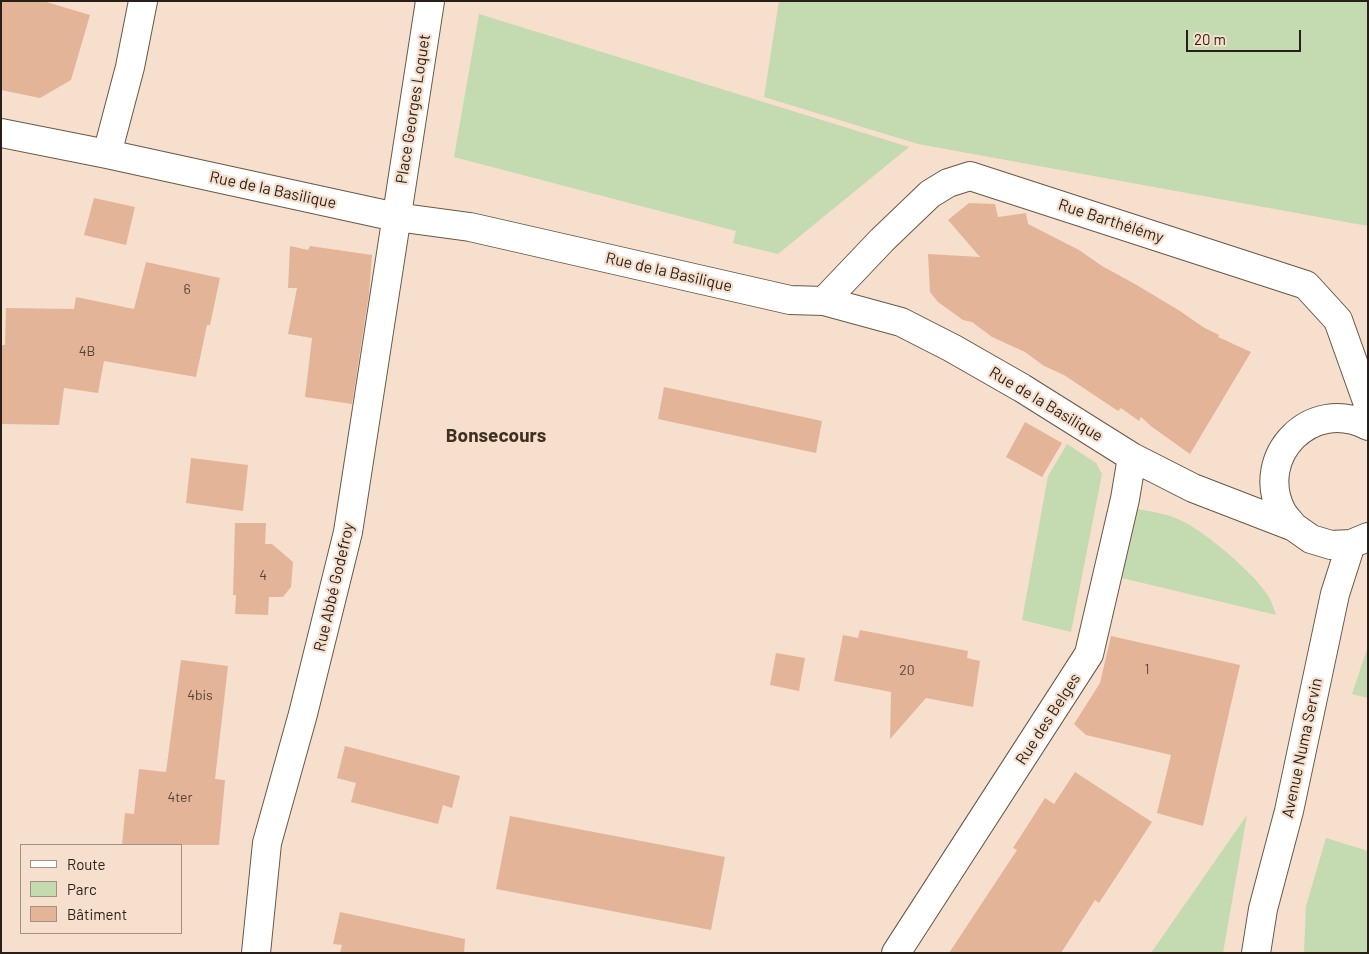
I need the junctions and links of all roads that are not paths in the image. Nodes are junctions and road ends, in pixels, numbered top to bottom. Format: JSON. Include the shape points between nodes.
{"nodes":[{"id":1,"x":143,"y":1,"type":"edge"},
{"id":2,"x":430,"y":1,"type":"edge"},
{"id":3,"x":1,"y":133,"type":"edge"},
{"id":4,"x":107,"y":154,"type":"junction"},
{"id":5,"x":396,"y":217,"type":"junction"},
{"id":6,"x":824,"y":301,"type":"junction"},
{"id":7,"x":1358,"y":344,"type":"edge"},
{"id":8,"x":1368,"y":404,"type":"edge"},
{"id":9,"x":1368,"y":426,"type":"edge"},
{"id":10,"x":1132,"y":457,"type":"junction"},
{"id":11,"x":1294,"y":527,"type":"junction"},
{"id":12,"x":1359,"y":541,"type":"edge"},
{"id":13,"x":256,"y":953,"type":"edge"},
{"id":14,"x":896,"y":953,"type":"edge"},
{"id":15,"x":1256,"y":953,"type":"edge"}],
"edges":[{"from":1,"to":4,"type":"street","via":[[130,68]]},
{"from":2,"to":5,"type":"street","name":"Place Georges Loquet"},
{"from":3,"to":4,"type":"street","name":"Rue de la Basilique"},
{"from":4,"to":5,"type":"street","name":"Rue de la Basilique"},
{"from":5,"to":6,"type":"street","name":"Rue de la Basilique","via":[[470,227],[790,300]]},
{"from":5,"to":13,"type":"street","name":"Rue Abbé Godefroy","via":[[348,532],[267,843]]},
{"from":6,"to":7,"type":"street","name":"Rue Barthélémy","via":[[930,194],[948,183],[970,176],[1306,285]]},
{"from":6,"to":10,"type":"street","name":"Rue de la Basilique","via":[[901,322],[1022,388]]},
{"from":7,"to":8,"type":"street","name":"Rue Barthélémy"},
{"from":9,"to":11,"type":"street","name":"Rue de la Basilique","via":[[1358,420],[1336,417],[1315,421],[1296,432],[1282,449],[1275,470],[1275,492],[1282,512]]},
{"from":10,"to":11,"type":"street","name":"Rue de la Basilique","via":[[1192,488]]},
{"from":10,"to":14,"type":"street","name":"Rue des Belges","via":[[1089,654]]},
{"from":11,"to":12,"type":"street","name":"Rue de la Basilique","via":[[1311,539],[1331,545]]},
{"from":12,"to":15,"type":"street","name":"Avenue Numa Servin","via":[[1335,594],[1289,812],[1263,909]]}]}
